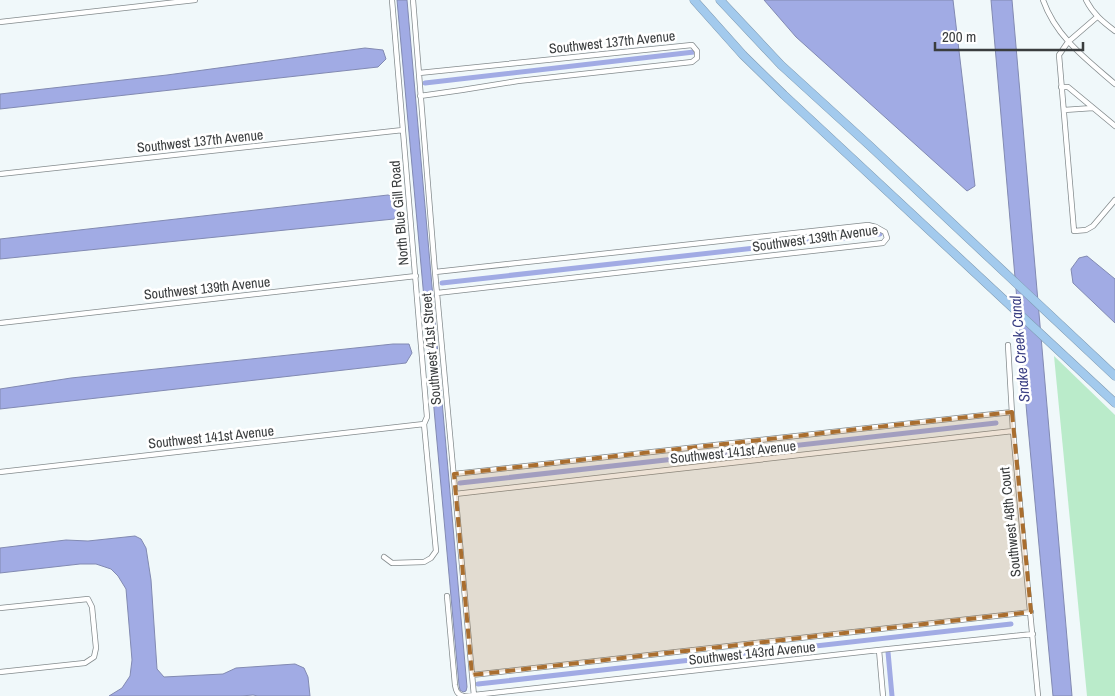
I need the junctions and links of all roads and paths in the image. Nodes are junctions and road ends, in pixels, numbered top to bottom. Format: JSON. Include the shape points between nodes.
{"nodes":[{"id":1,"x":194,"y":0,"type":"edge"},
{"id":2,"x":392,"y":0,"type":"edge"},
{"id":3,"x":413,"y":0,"type":"edge"},
{"id":4,"x":694,"y":0,"type":"edge"},
{"id":5,"x":720,"y":0,"type":"edge"},
{"id":6,"x":1042,"y":0,"type":"edge"},
{"id":7,"x":1086,"y":0,"type":"edge"},
{"id":8,"x":1097,"y":17,"type":"junction"},
{"id":9,"x":0,"y":22,"type":"edge"},
{"id":10,"x":1115,"y":32,"type":"edge"},
{"id":11,"x":1068,"y":42,"type":"junction"},
{"id":12,"x":418,"y":73,"type":"junction"},
{"id":13,"x":1115,"y":84,"type":"edge"},
{"id":14,"x":1062,"y":86,"type":"junction"},
{"id":15,"x":420,"y":96,"type":"junction"},
{"id":16,"x":1093,"y":108,"type":"junction"},
{"id":17,"x":1064,"y":110,"type":"junction"},
{"id":18,"x":1115,"y":126,"type":"edge"},
{"id":19,"x":403,"y":130,"type":"junction"},
{"id":20,"x":0,"y":174,"type":"edge"},
{"id":21,"x":1115,"y":200,"type":"edge"},
{"id":22,"x":436,"y":272,"type":"junction"},
{"id":23,"x":416,"y":276,"type":"junction"},
{"id":24,"x":437,"y":293,"type":"junction"},
{"id":25,"x":0,"y":323,"type":"edge"},
{"id":26,"x":1008,"y":345,"type":"dead end"},
{"id":27,"x":1115,"y":376,"type":"edge"},
{"id":28,"x":1115,"y":403,"type":"edge"},
{"id":29,"x":1012,"y":412,"type":"junction"},
{"id":30,"x":424,"y":424,"type":"junction"},
{"id":31,"x":1013,"y":431,"type":"junction"},
{"id":32,"x":0,"y":472,"type":"edge"},
{"id":33,"x":454,"y":474,"type":"junction"},
{"id":34,"x":455,"y":494,"type":"junction"},
{"id":35,"x":384,"y":557,"type":"dead end"},
{"id":36,"x":447,"y":596,"type":"dead end"},
{"id":37,"x":0,"y":608,"type":"edge"},
{"id":38,"x":1031,"y":612,"type":"junction"},
{"id":39,"x":1033,"y":634,"type":"junction"},
{"id":40,"x":879,"y":650,"type":"junction"},
{"id":41,"x":0,"y":672,"type":"edge"},
{"id":42,"x":472,"y":675,"type":"junction"},
{"id":43,"x":464,"y":696,"type":"edge"},
{"id":44,"x":472,"y":696,"type":"edge"},
{"id":45,"x":883,"y":696,"type":"edge"},
{"id":46,"x":1038,"y":696,"type":"edge"}],
"edges":[{"from":1,"to":9,"type":"street"},
{"from":2,"to":19,"type":"street","name":"North Blue Gill Road"},
{"from":3,"to":12,"type":"street","name":"Southwest 41st Street"},
{"from":4,"to":28,"type":"highway","via":[[784,95]]},
{"from":5,"to":27,"type":"highway","via":[[781,65]]},
{"from":6,"to":11,"type":"street","via":[[1050,18]]},
{"from":7,"to":8,"type":"street"},
{"from":8,"to":10,"type":"street"},
{"from":8,"to":11,"type":"street"},
{"from":11,"to":13,"type":"street"},
{"from":11,"to":14,"type":"street","via":[[1059,55]]},
{"from":12,"to":15,"type":"street","name":"Southwest 41st Street"},
{"from":12,"to":15,"type":"street","name":"Southwest 137th Avenue","via":[[692,45],[697,51],[697,58],[692,62],[518,81]]},
{"from":14,"to":16,"type":"street","via":[[1068,87]]},
{"from":14,"to":17,"type":"street"},
{"from":15,"to":22,"type":"street","name":"Southwest 41st Street"},
{"from":16,"to":17,"type":"street"},
{"from":16,"to":18,"type":"street"},
{"from":17,"to":21,"type":"street","via":[[1074,231],[1093,226]]},
{"from":19,"to":20,"type":"street","name":"Southwest 137th Avenue"},
{"from":19,"to":23,"type":"street","name":"North Blue Gill Road"},
{"from":22,"to":24,"type":"street","name":"Southwest 41st Street"},
{"from":22,"to":24,"type":"street","name":"Southwest 139th Avenue","via":[[868,225],[885,232],[887,238],[883,243]]},
{"from":23,"to":25,"type":"street","name":"Southwest 139th Avenue"},
{"from":23,"to":30,"type":"street","name":"North Blue Gill Road","via":[[427,417]]},
{"from":24,"to":33,"type":"street","name":"Southwest 41st Street"},
{"from":26,"to":29,"type":"street","name":"Southwest 48th Court"},
{"from":29,"to":31,"type":"street","name":"Southwest 48th Court"},
{"from":29,"to":33,"type":"street","name":"Southwest 141st Avenue"},
{"from":30,"to":32,"type":"street","name":"Southwest 141st Avenue"},
{"from":30,"to":35,"type":"street","name":"North Blue Gill Road","via":[[436,551],[424,562],[392,563]]},
{"from":31,"to":34,"type":"street","name":"Southwest 141st Avenue"},
{"from":31,"to":38,"type":"street","name":"Southwest 48th Court"},
{"from":33,"to":34,"type":"street","name":"Southwest 41st Street"},
{"from":34,"to":42,"type":"street","name":"Southwest 41st Street"},
{"from":36,"to":43,"type":"street","via":[[454,685],[456,691]]},
{"from":37,"to":41,"type":"street","via":[[88,599],[92,607],[96,648],[94,657],[85,663]]},
{"from":38,"to":39,"type":"street","name":"Southwest 48th Court"},
{"from":38,"to":42,"type":"street","name":"Southwest 143rd Avenue"},
{"from":39,"to":40,"type":"street","name":"Southwest 143rd Avenue"},
{"from":39,"to":46,"type":"street","name":"Southwest 48th Court"},
{"from":40,"to":44,"type":"street","name":"Southwest 143rd Avenue"},
{"from":40,"to":45,"type":"street"},
{"from":42,"to":44,"type":"street","name":"Southwest 41st Street"},
{"from":43,"to":44,"type":"street","name":"Southwest 143rd Avenue"}]}
